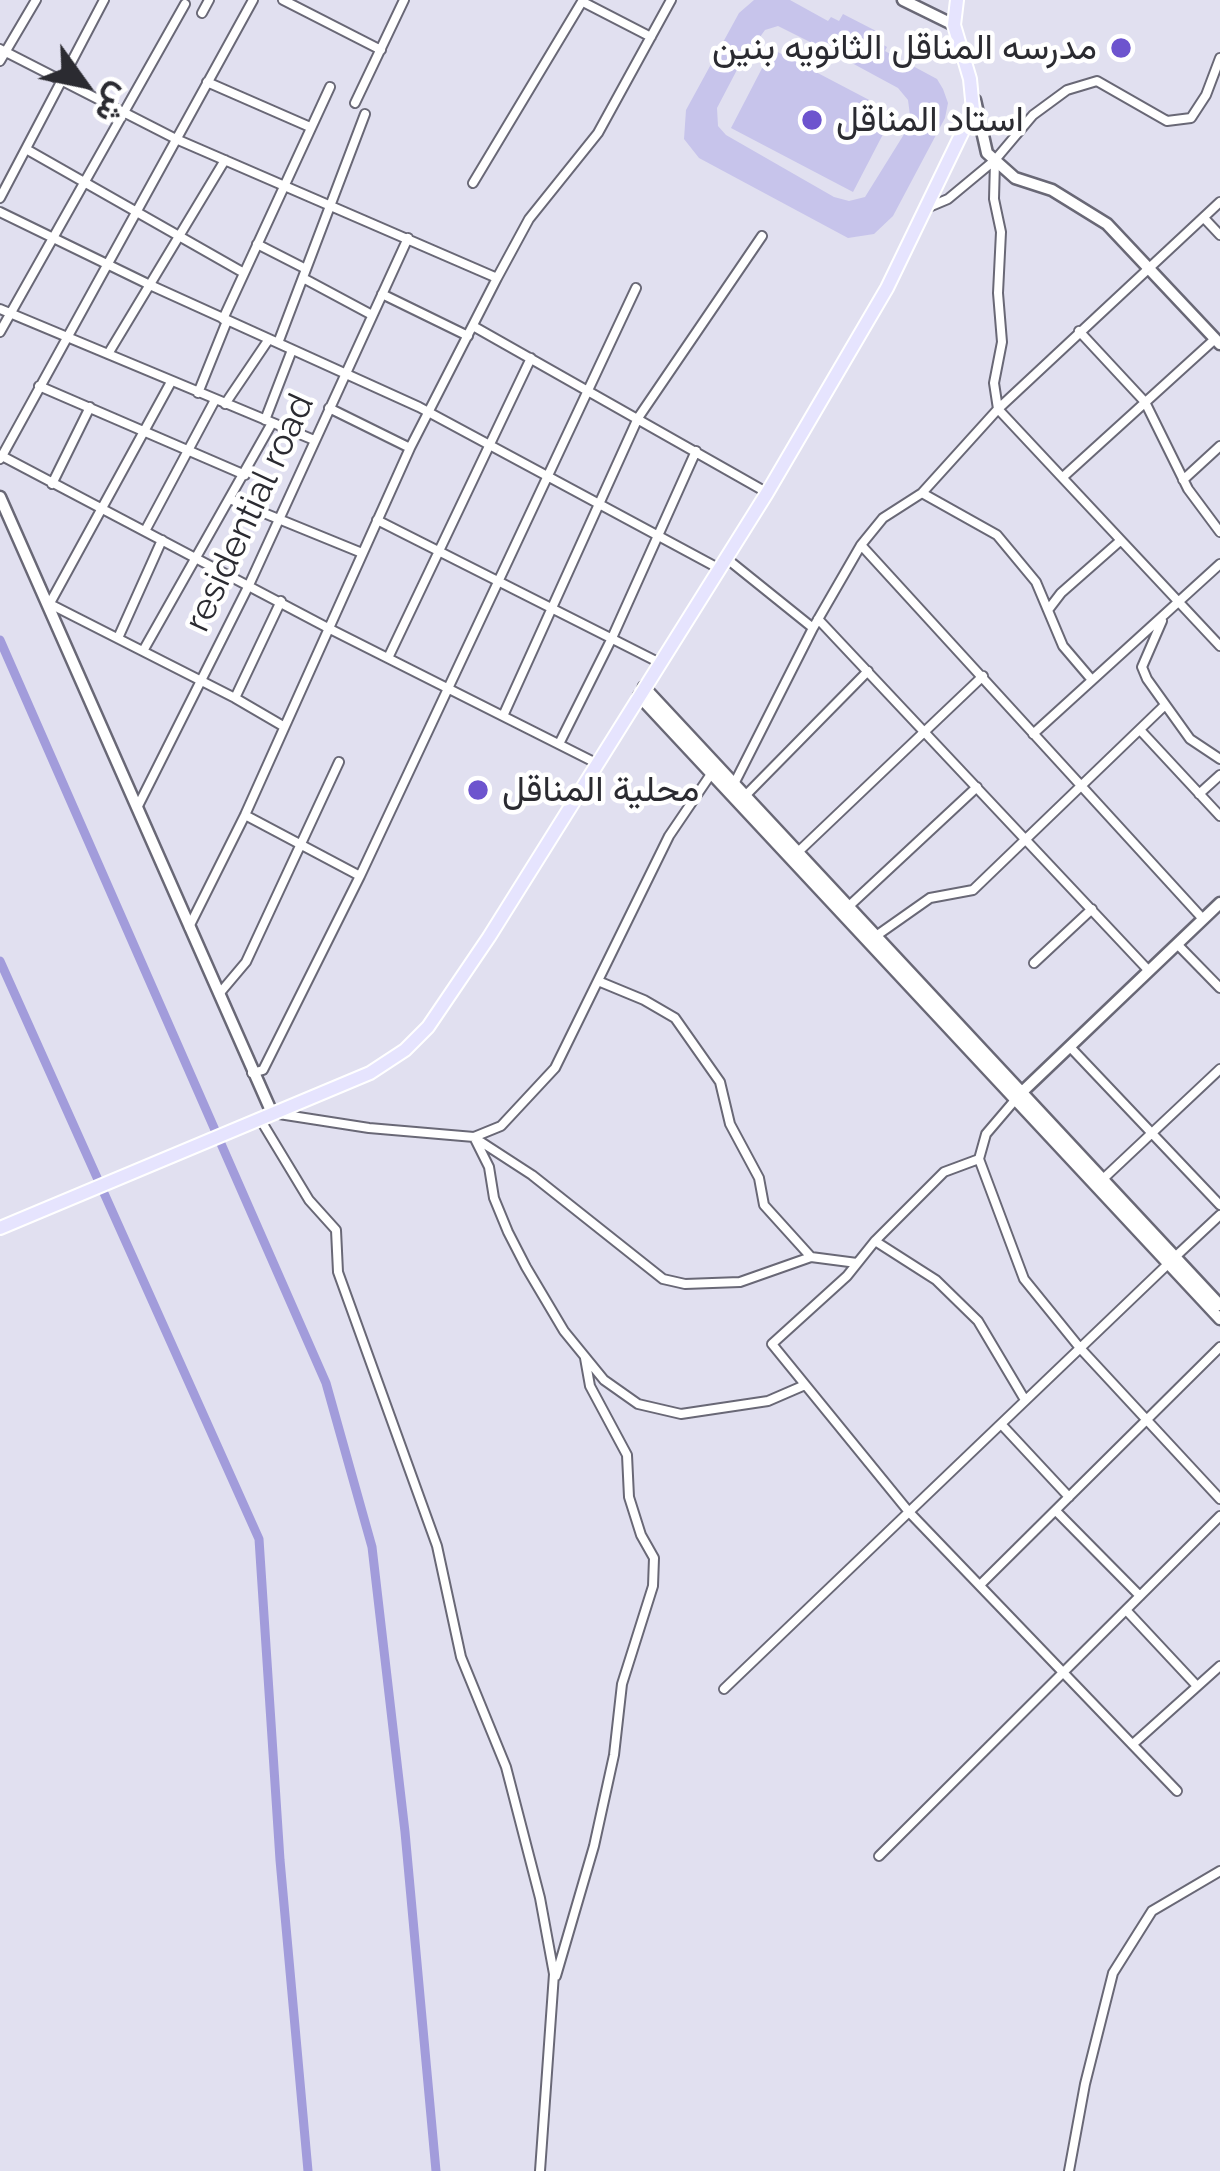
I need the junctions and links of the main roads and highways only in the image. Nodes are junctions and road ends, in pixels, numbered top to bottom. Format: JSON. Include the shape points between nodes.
{"nodes":[{"id":1,"x":957,"y":0,"type":"edge"},
{"id":2,"x":0,"y":1228,"type":"edge"}],
"edges":[{"from":1,"to":2,"type":"main road","via":[[954,25],[974,97],[970,123],[884,293],[767,493],[428,1027],[370,1072]]}]}
